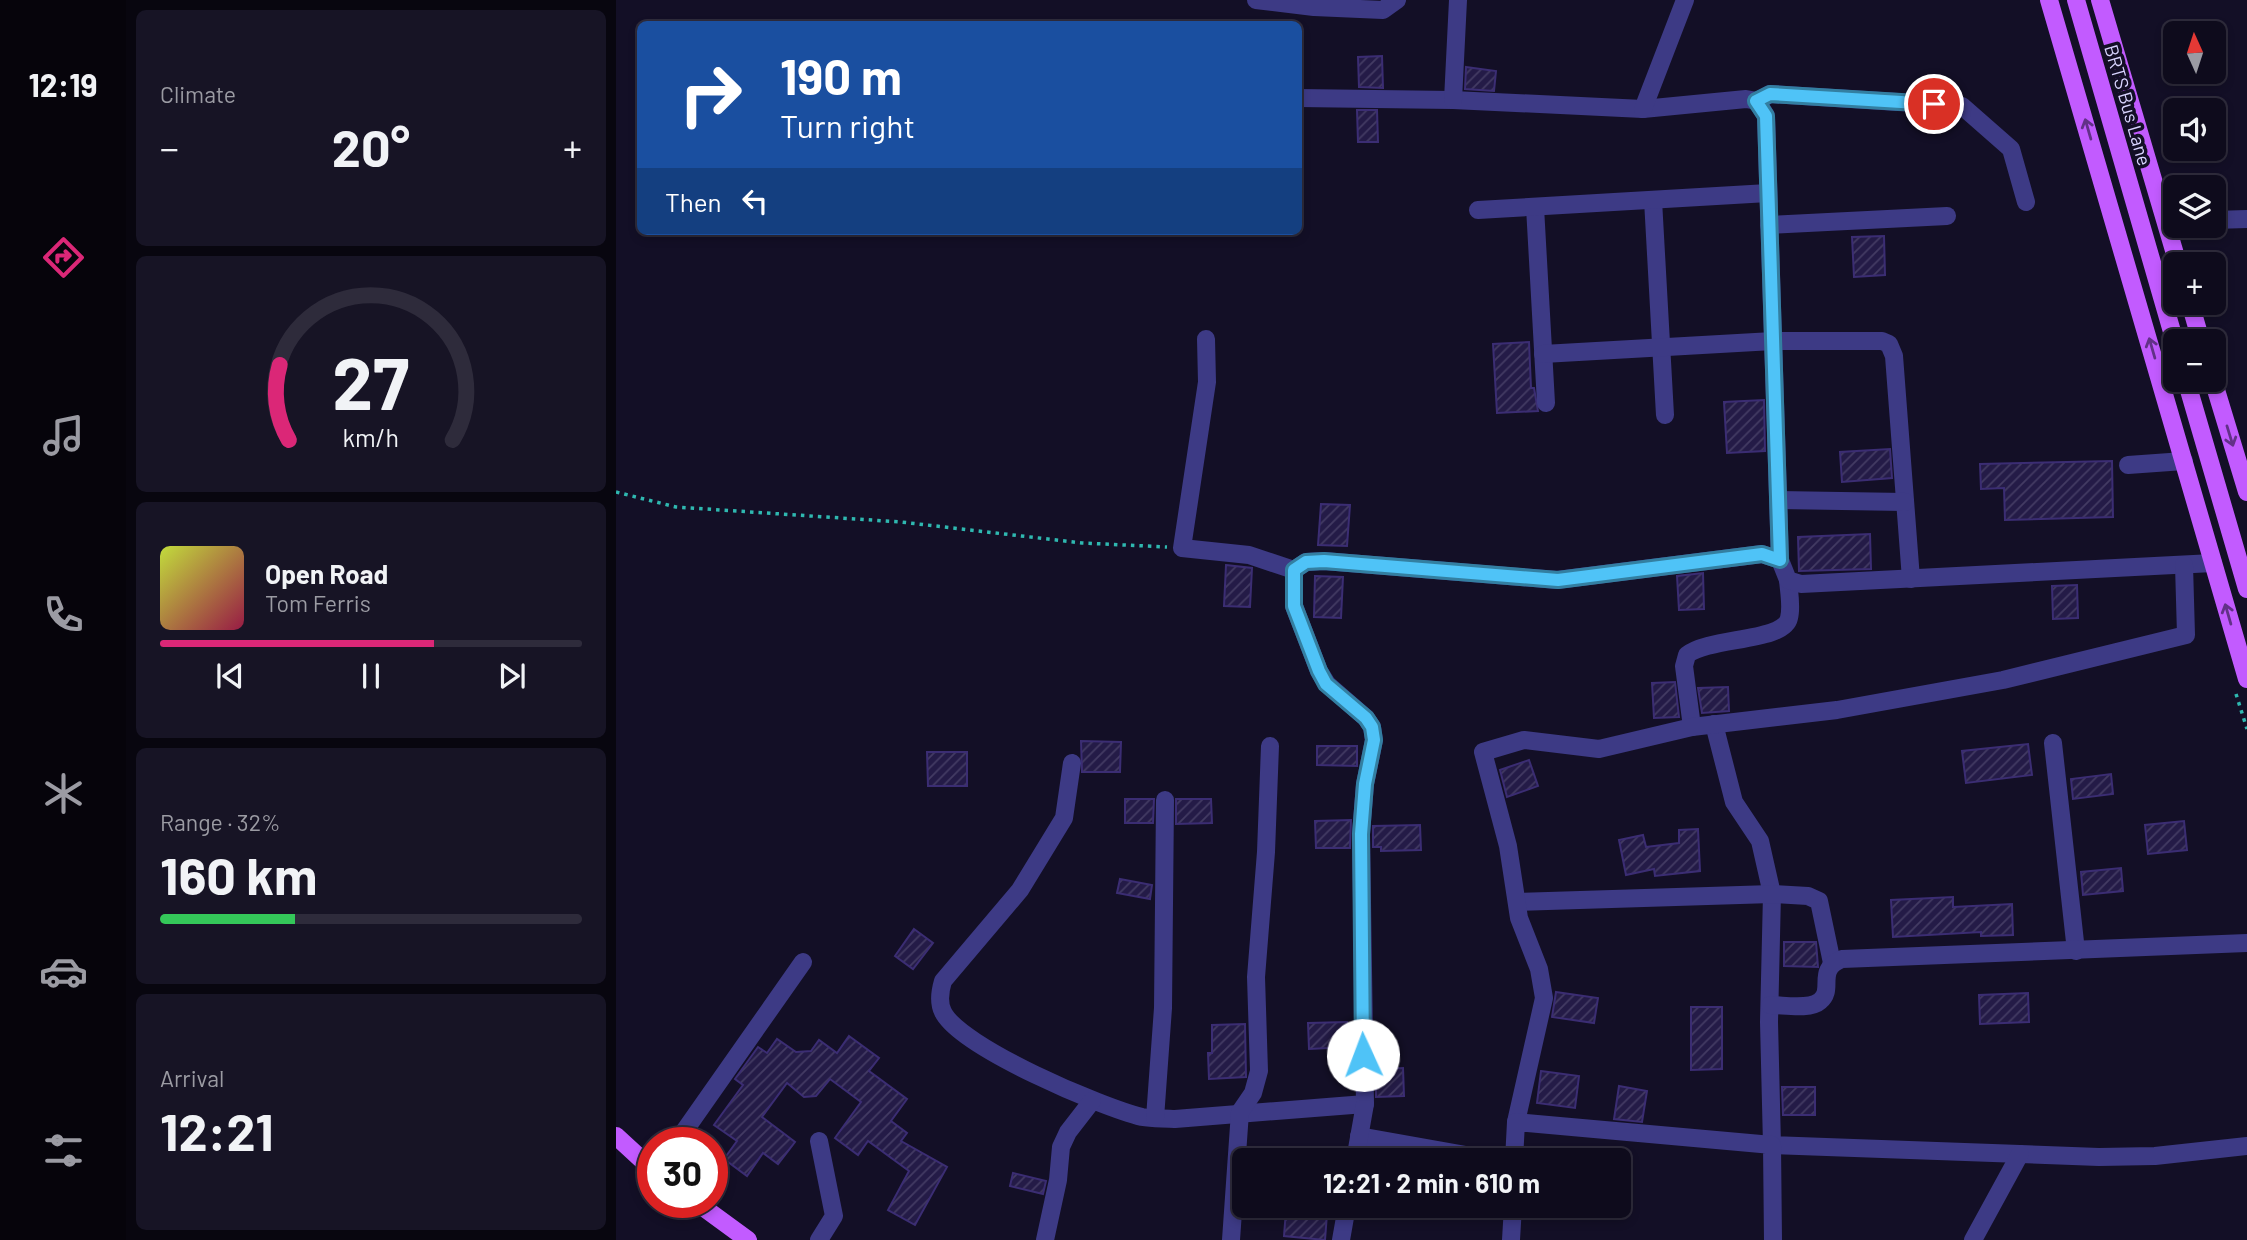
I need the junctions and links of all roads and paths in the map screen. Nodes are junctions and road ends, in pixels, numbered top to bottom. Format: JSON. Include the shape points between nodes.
{"nodes":[{"id":1,"x":1256,"y":0,"type":"edge"},
{"id":2,"x":1458,"y":0,"type":"edge"},
{"id":3,"x":1685,"y":0,"type":"edge"},
{"id":4,"x":2049,"y":0,"type":"edge"},
{"id":5,"x":2076,"y":0,"type":"edge"},
{"id":6,"x":2100,"y":0,"type":"edge"},
{"id":7,"x":1390,"y":5,"type":"edge"},
{"id":8,"x":1302,"y":98,"type":"edge"},
{"id":9,"x":1453,"y":100,"type":"junction"},
{"id":10,"x":1756,"y":101,"type":"junction"},
{"id":11,"x":1643,"y":109,"type":"junction"},
{"id":12,"x":1768,"y":193,"type":"junction"},
{"id":13,"x":2163,"y":198,"type":"edge"},
{"id":14,"x":1653,"y":200,"type":"junction"},
{"id":15,"x":2026,"y":202,"type":"dead end"},
{"id":16,"x":1535,"y":207,"type":"junction"},
{"id":17,"x":1478,"y":210,"type":"dead end"},
{"id":18,"x":1947,"y":216,"type":"dead end"},
{"id":19,"x":2247,"y":219,"type":"edge"},
{"id":20,"x":2226,"y":220,"type":"edge"},
{"id":21,"x":1769,"y":225,"type":"junction"},
{"id":22,"x":2171,"y":329,"type":"edge"},
{"id":23,"x":1206,"y":339,"type":"dead end"},
{"id":24,"x":1773,"y":341,"type":"junction"},
{"id":25,"x":1661,"y":347,"type":"junction"},
{"id":26,"x":1543,"y":354,"type":"junction"},
{"id":27,"x":2190,"y":392,"type":"edge"},
{"id":28,"x":2217,"y":392,"type":"edge"},
{"id":29,"x":1546,"y":403,"type":"dead end"},
{"id":30,"x":1665,"y":415,"type":"dead end"},
{"id":31,"x":2184,"y":461,"type":"junction"},
{"id":32,"x":2128,"y":464,"type":"dead end"},
{"id":33,"x":616,"y":492,"type":"edge"},
{"id":34,"x":2247,"y":492,"type":"edge"},
{"id":35,"x":1778,"y":500,"type":"junction"},
{"id":36,"x":1905,"y":502,"type":"junction"},
{"id":37,"x":1182,"y":548,"type":"junction"},
{"id":38,"x":1780,"y":560,"type":"junction"},
{"id":39,"x":2213,"y":563,"type":"junction"},
{"id":40,"x":2184,"y":565,"type":"junction"},
{"id":41,"x":1294,"y":570,"type":"junction"},
{"id":42,"x":1911,"y":579,"type":"junction"},
{"id":43,"x":1788,"y":580,"type":"junction"},
{"id":44,"x":2247,"y":589,"type":"edge"},
{"id":45,"x":2247,"y":679,"type":"edge"},
{"id":46,"x":1714,"y":724,"type":"junction"},
{"id":47,"x":1692,"y":727,"type":"junction"},
{"id":48,"x":2053,"y":743,"type":"dead end"},
{"id":49,"x":1270,"y":746,"type":"dead end"},
{"id":50,"x":1072,"y":763,"type":"dead end"},
{"id":51,"x":1165,"y":800,"type":"dead end"},
{"id":52,"x":1772,"y":894,"type":"junction"},
{"id":53,"x":1517,"y":902,"type":"junction"},
{"id":54,"x":2247,"y":943,"type":"edge"},
{"id":55,"x":2076,"y":951,"type":"junction"},
{"id":56,"x":803,"y":962,"type":"dead end"},
{"id":57,"x":1832,"y":963,"type":"junction"},
{"id":58,"x":1770,"y":1005,"type":"junction"},
{"id":59,"x":1092,"y":1101,"type":"junction"},
{"id":60,"x":1365,"y":1104,"type":"junction"},
{"id":61,"x":1240,"y":1112,"type":"junction"},
{"id":62,"x":1155,"y":1118,"type":"junction"},
{"id":63,"x":1516,"y":1122,"type":"junction"},
{"id":64,"x":687,"y":1127,"type":"edge"},
{"id":65,"x":616,"y":1136,"type":"edge"},
{"id":66,"x":1359,"y":1136,"type":"junction"},
{"id":67,"x":819,"y":1141,"type":"dead end"},
{"id":68,"x":1772,"y":1145,"type":"junction"},
{"id":69,"x":2247,"y":1146,"type":"edge"},
{"id":70,"x":1357,"y":1148,"type":"edge"},
{"id":71,"x":1426,"y":1148,"type":"edge"},
{"id":72,"x":1515,"y":1148,"type":"edge"},
{"id":73,"x":2020,"y":1154,"type":"junction"},
{"id":74,"x":637,"y":1155,"type":"edge"},
{"id":75,"x":718,"y":1218,"type":"edge"},
{"id":76,"x":1345,"y":1218,"type":"edge"},
{"id":77,"x":1512,"y":1218,"type":"edge"},
{"id":78,"x":748,"y":1240,"type":"edge"},
{"id":79,"x":819,"y":1240,"type":"edge"},
{"id":80,"x":1045,"y":1240,"type":"edge"},
{"id":81,"x":1231,"y":1240,"type":"edge"},
{"id":82,"x":1341,"y":1240,"type":"edge"},
{"id":83,"x":1511,"y":1240,"type":"edge"},
{"id":84,"x":1773,"y":1240,"type":"edge"},
{"id":85,"x":1973,"y":1240,"type":"edge"}],
"edges":[{"from":1,"to":7,"type":"street","via":[[1363,9]]},
{"from":2,"to":9,"type":"street"},
{"from":3,"to":11,"type":"street"},
{"from":31,"to":4,"type":"main road","one_way":true},
{"from":5,"to":22,"type":"main road","name":"BRTS Bus Lane"},
{"from":6,"to":13,"type":"main road"},
{"from":8,"to":9,"type":"street"},
{"from":9,"to":11,"type":"street"},
{"from":10,"to":11,"type":"street"},
{"from":10,"to":12,"type":"street","via":[[1766,116]]},
{"from":10,"to":15,"type":"street","via":[[1770,94],[1962,106],[2011,149]]},
{"from":12,"to":14,"type":"street"},
{"from":12,"to":21,"type":"street"},
{"from":14,"to":16,"type":"street"},
{"from":14,"to":25,"type":"street"},
{"from":16,"to":17,"type":"street"},
{"from":16,"to":26,"type":"street"},
{"from":18,"to":21,"type":"street"},
{"from":19,"to":20,"type":"street"},
{"from":21,"to":24,"type":"street"},
{"from":23,"to":37,"type":"street","via":[[1207,382]]},
{"from":24,"to":25,"type":"street"},
{"from":24,"to":35,"type":"street"},
{"from":24,"to":36,"type":"street","via":[[1889,344],[1894,356]]},
{"from":25,"to":26,"type":"street"},
{"from":25,"to":30,"type":"street"},
{"from":26,"to":29,"type":"street"},
{"from":27,"to":44,"type":"main road"},
{"from":28,"to":34,"type":"main road","one_way":true},
{"from":31,"to":32,"type":"street"},
{"from":31,"to":39,"type":"main road"},
{"from":33,"to":37,"type":"path","via":[[676,507]]},
{"from":35,"to":36,"type":"street"},
{"from":35,"to":38,"type":"street"},
{"from":36,"to":42,"type":"street"},
{"from":37,"to":41,"type":"street","via":[[1250,555]]},
{"from":38,"to":41,"type":"street","via":[[1762,554],[1558,580],[1324,561],[1306,562]]},
{"from":38,"to":43,"type":"street"},
{"from":39,"to":40,"type":"street"},
{"from":45,"to":39,"type":"main road","one_way":true},
{"from":40,"to":42,"type":"street"},
{"from":40,"to":46,"type":"street","via":[[2186,635],[1990,682],[1837,710]]},
{"from":41,"to":60,"type":"street","via":[[1294,606],[1319,671],[1326,684],[1366,718],[1374,740],[1361,834]]},
{"from":42,"to":43,"type":"street","via":[[1801,584]]},
{"from":43,"to":47,"type":"street","via":[[1785,628],[1712,642],[1687,655],[1684,666]]},
{"from":46,"to":47,"type":"street"},
{"from":46,"to":52,"type":"street","via":[[1734,802],[1760,841]]},
{"from":47,"to":53,"type":"street","via":[[1599,749],[1524,740],[1483,752],[1508,846]]},
{"from":48,"to":55,"type":"street"},
{"from":49,"to":61,"type":"street","via":[[1256,977],[1259,1071],[1253,1093]]},
{"from":50,"to":59,"type":"street","via":[[1064,818],[1020,890],[943,981],[939,994],[943,1013],[972,1041]]},
{"from":51,"to":62,"type":"street","via":[[1163,1009]]},
{"from":52,"to":53,"type":"street"},
{"from":52,"to":57,"type":"street","via":[[1819,901]]},
{"from":52,"to":58,"type":"street"},
{"from":53,"to":63,"type":"street","via":[[1544,998]]},
{"from":54,"to":55,"type":"street"},
{"from":55,"to":57,"type":"street","via":[[1842,959]]},
{"from":56,"to":64,"type":"street"},
{"from":57,"to":58,"type":"street","via":[[1820,1001]]},
{"from":58,"to":68,"type":"street"},
{"from":59,"to":62,"type":"street"},
{"from":59,"to":80,"type":"street","via":[[1061,1147]]},
{"from":60,"to":61,"type":"street"},
{"from":60,"to":66,"type":"street"},
{"from":61,"to":62,"type":"street"},
{"from":61,"to":81,"type":"street"},
{"from":63,"to":68,"type":"street"},
{"from":63,"to":72,"type":"street"},
{"from":65,"to":74,"type":"main road"},
{"from":66,"to":70,"type":"street"},
{"from":66,"to":71,"type":"street"},
{"from":67,"to":79,"type":"street","via":[[834,1216]]},
{"from":68,"to":73,"type":"street"},
{"from":68,"to":84,"type":"street"},
{"from":69,"to":73,"type":"street","via":[[2134,1157]]},
{"from":73,"to":85,"type":"street"},
{"from":75,"to":78,"type":"main road"},
{"from":76,"to":82,"type":"street"},
{"from":77,"to":83,"type":"street"}]}
